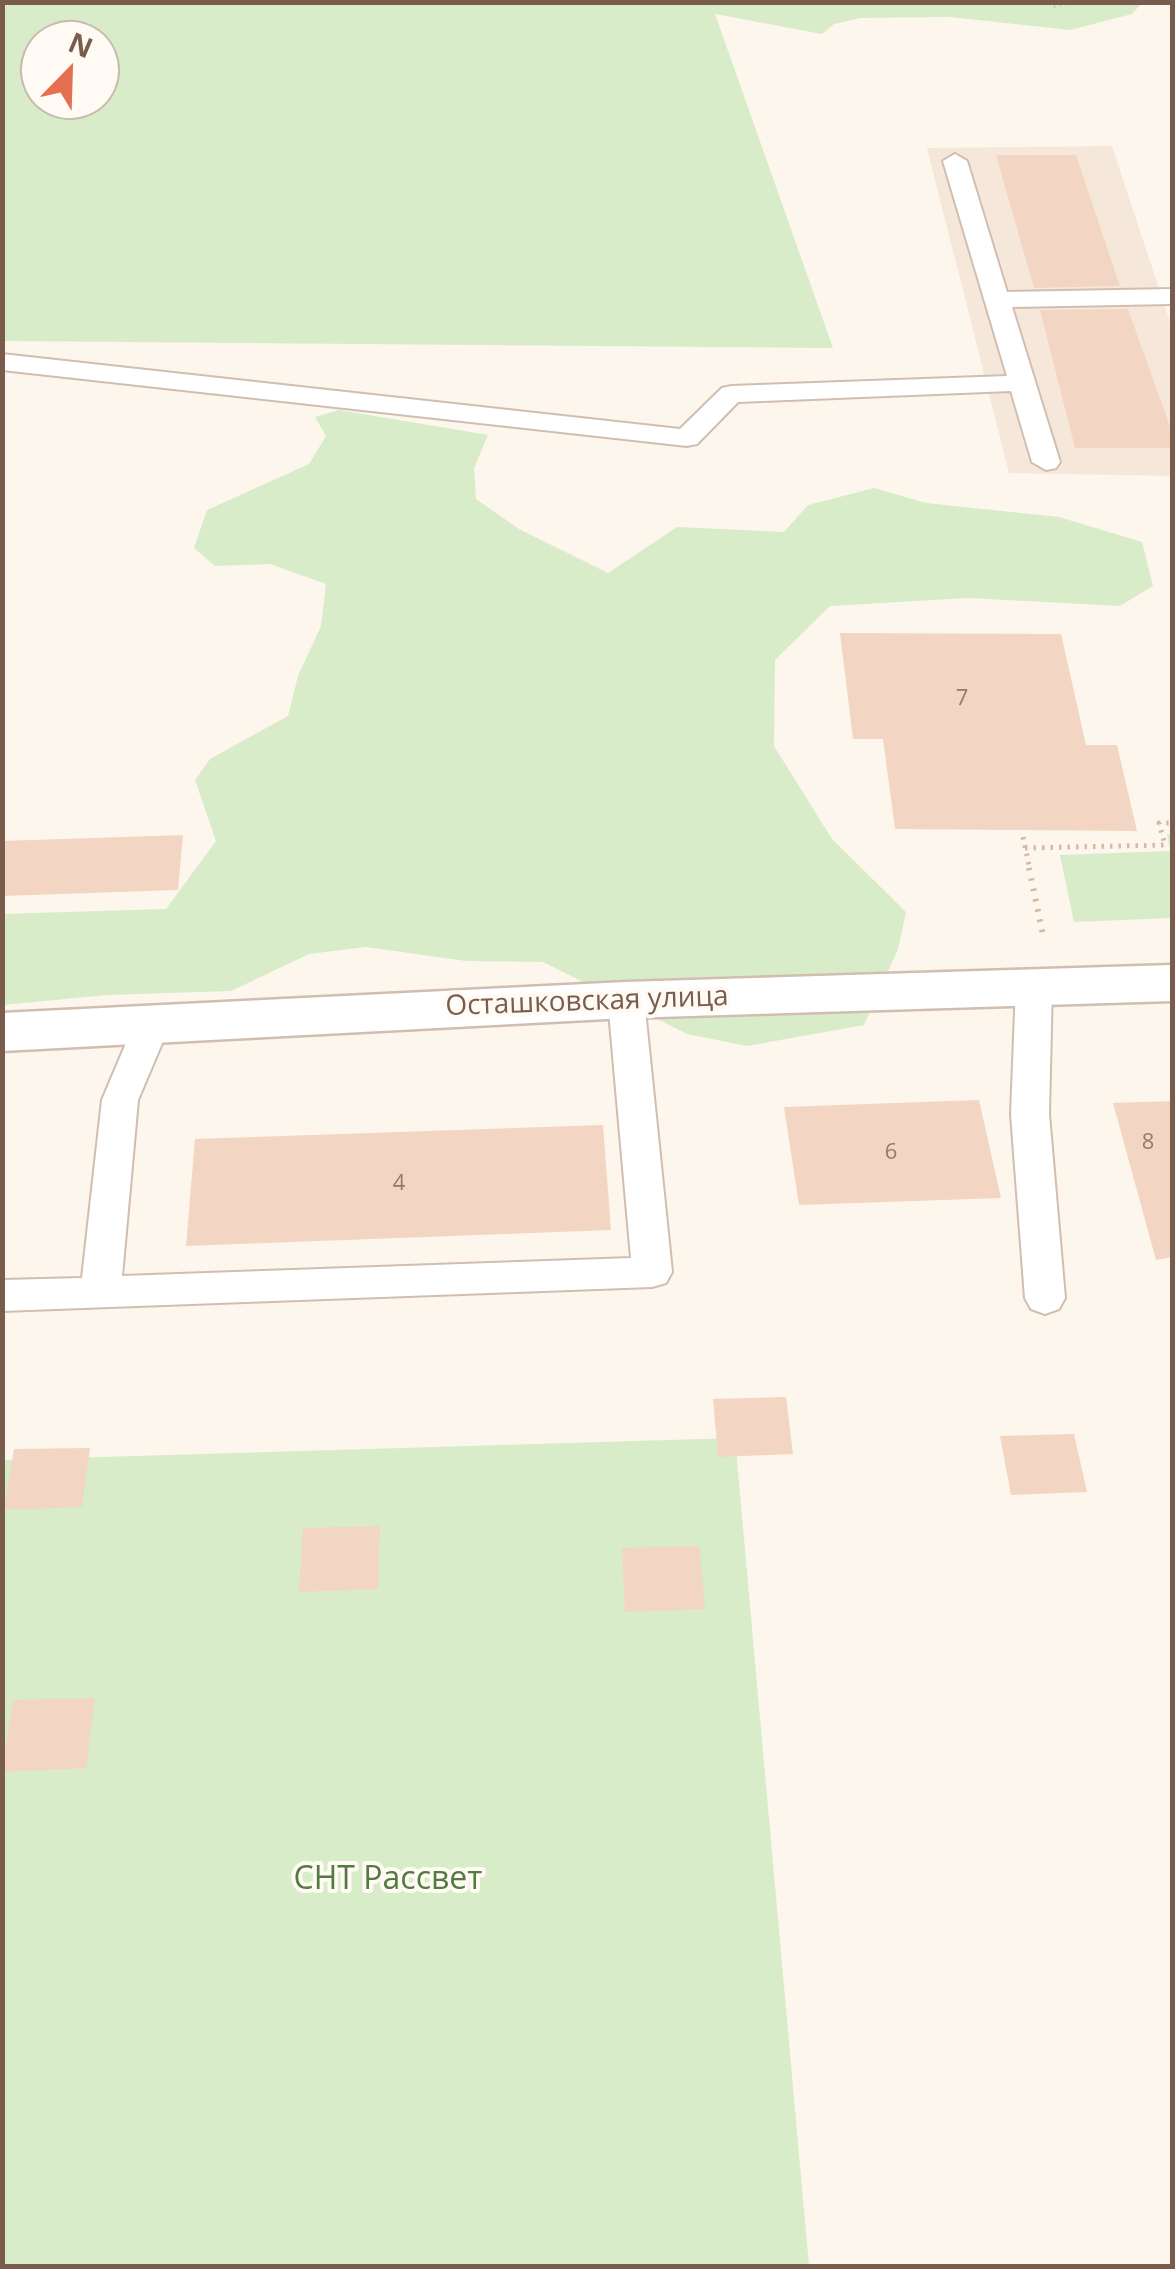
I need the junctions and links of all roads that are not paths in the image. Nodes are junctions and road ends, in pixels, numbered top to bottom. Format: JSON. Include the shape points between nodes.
{"nodes":[{"id":1,"x":955,"y":161,"type":"dead end"},
{"id":2,"x":1172,"y":296,"type":"edge"},
{"id":3,"x":997,"y":300,"type":"junction"},
{"id":4,"x":2,"y":362,"type":"edge"},
{"id":5,"x":1022,"y":384,"type":"junction"},
{"id":6,"x":1046,"y":462,"type":"dead end"},
{"id":7,"x":1172,"y":984,"type":"edge"},
{"id":8,"x":1044,"y":985,"type":"junction"},
{"id":9,"x":626,"y":1000,"type":"junction"},
{"id":10,"x":153,"y":1022,"type":"junction"},
{"id":11,"x":2,"y":1032,"type":"edge"},
{"id":12,"x":100,"y":1293,"type":"junction"},
{"id":13,"x":2,"y":1296,"type":"edge"},
{"id":14,"x":1045,"y":1298,"type":"dead end"}],
"edges":[{"from":1,"to":3,"type":"lane"},
{"from":2,"to":3,"type":"lane"},
{"from":3,"to":5,"type":"lane"},
{"from":4,"to":5,"type":"lane","via":[[687,438],[731,394]]},
{"from":5,"to":6,"type":"lane"},
{"from":7,"to":8,"type":"street","name":"Осташковская улица"},
{"from":8,"to":9,"type":"street","name":"Осташковская улица"},
{"from":8,"to":14,"type":"lane","via":[[1030,1114]]},
{"from":9,"to":10,"type":"street","name":"Осташковская улица"},
{"from":9,"to":12,"type":"lane","via":[[652,1272]]},
{"from":10,"to":11,"type":"street","name":"Осташковская улица"},
{"from":10,"to":12,"type":"lane","via":[[120,1100]]},
{"from":12,"to":13,"type":"lane"}]}
